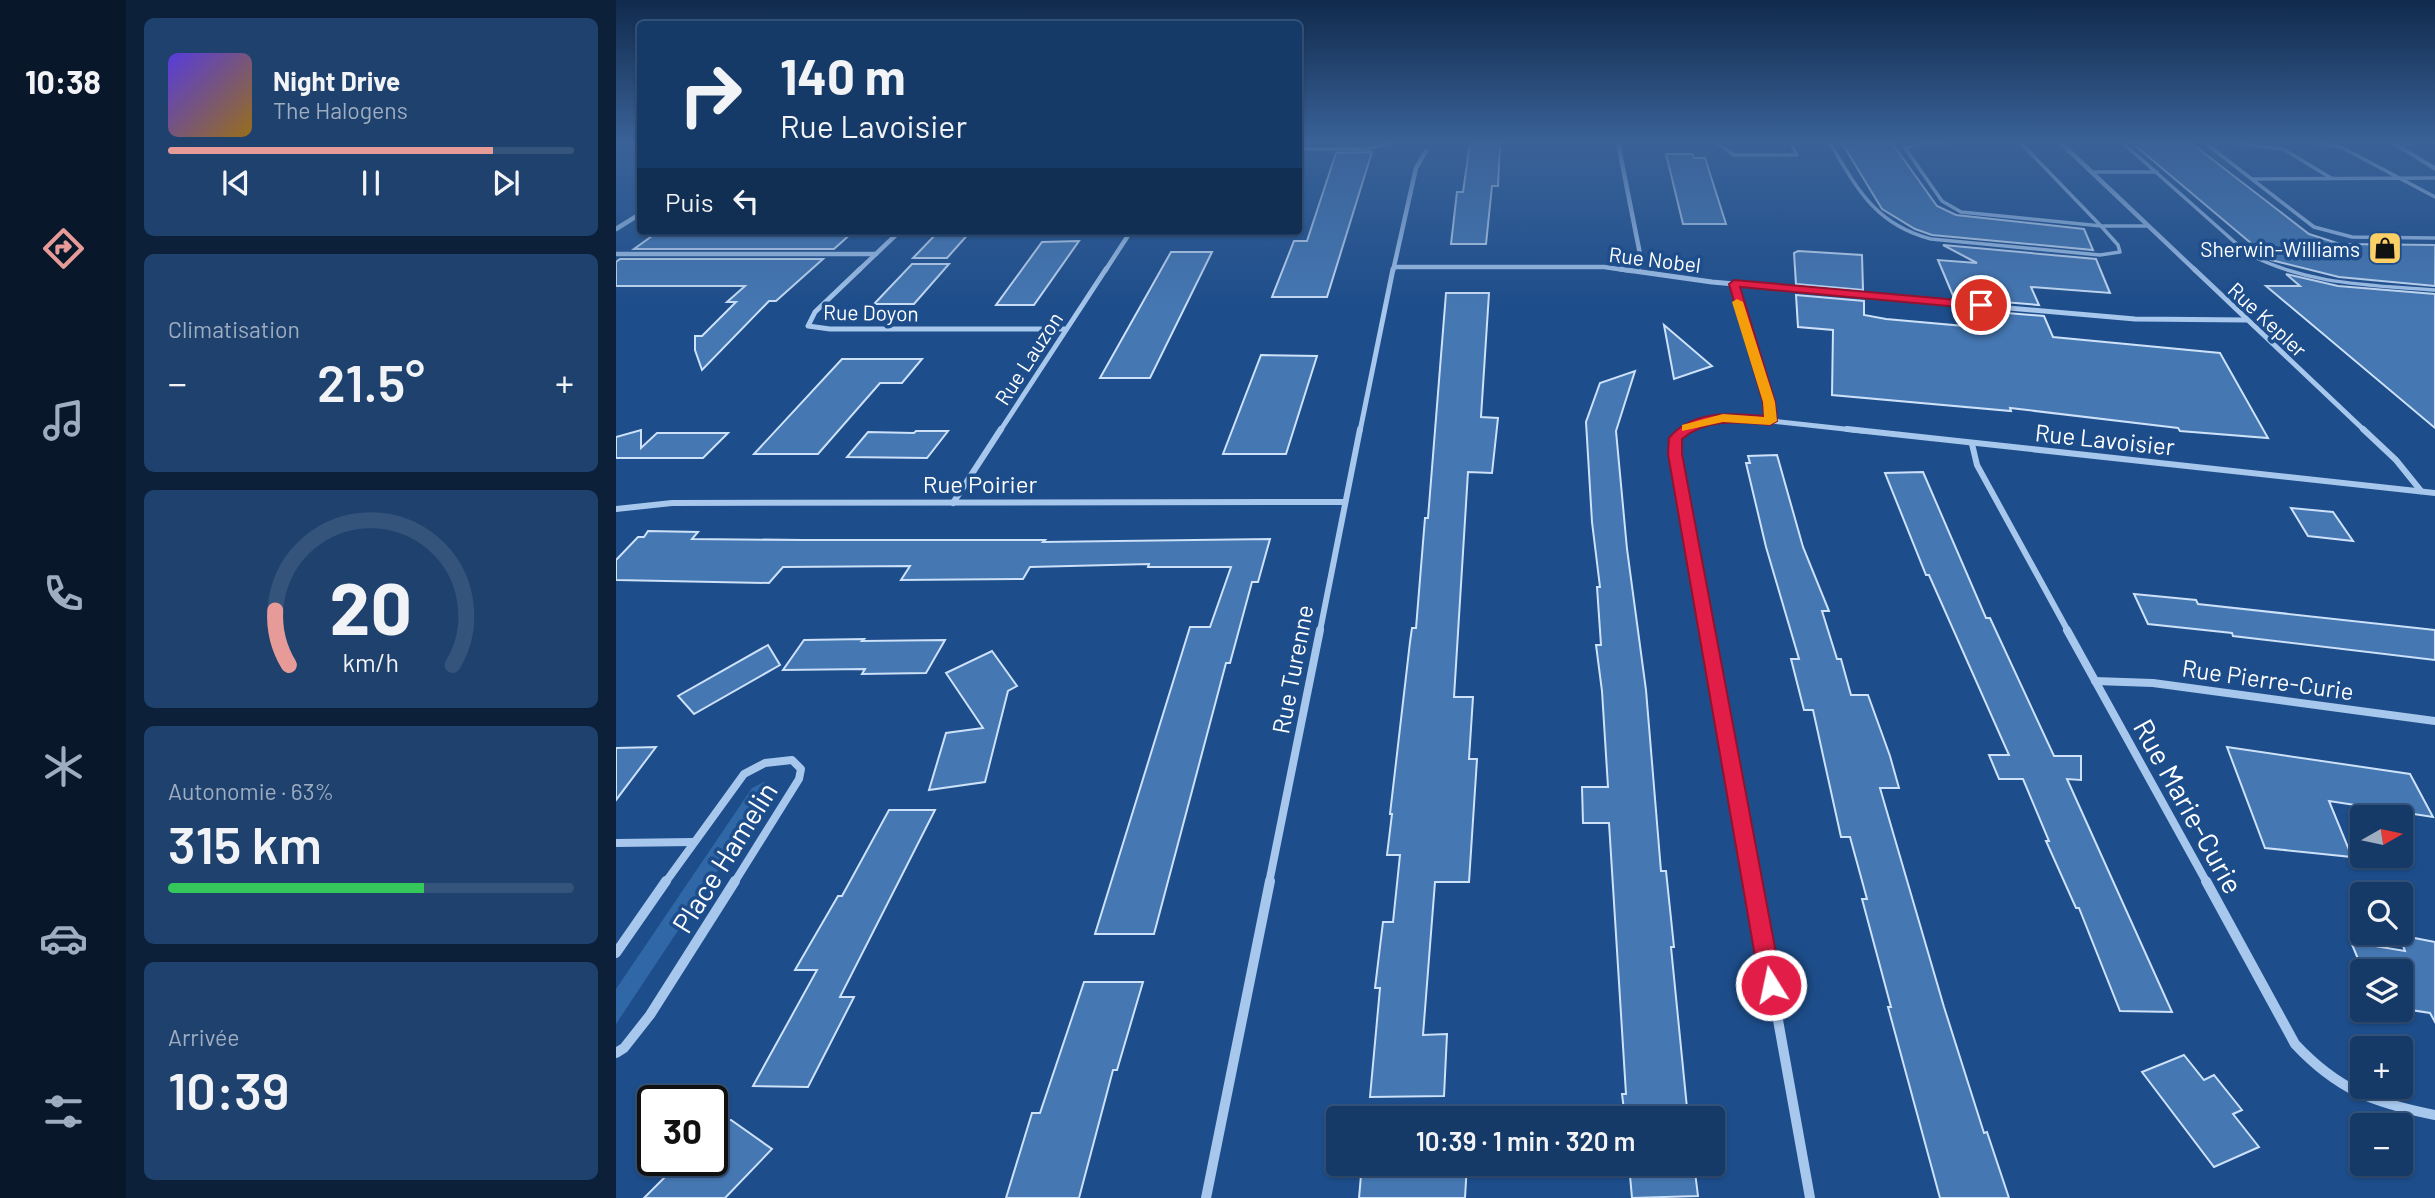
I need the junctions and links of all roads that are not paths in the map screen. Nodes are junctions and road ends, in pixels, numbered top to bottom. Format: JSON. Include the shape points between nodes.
{"nodes":[{"id":1,"x":1409,"y":199,"type":"edge"},
{"id":2,"x":1629,"y":199,"type":"edge"},
{"id":3,"x":1866,"y":199,"type":"edge"},
{"id":4,"x":1940,"y":199,"type":"edge"},
{"id":5,"x":2075,"y":199,"type":"edge"},
{"id":6,"x":2119,"y":199,"type":"edge"},
{"id":7,"x":2187,"y":199,"type":"edge"},
{"id":8,"x":2278,"y":199,"type":"edge"},
{"id":9,"x":637,"y":216,"type":"edge"},
{"id":10,"x":2101,"y":226,"type":"junction"},
{"id":11,"x":2147,"y":226,"type":"junction"},
{"id":12,"x":616,"y":229,"type":"edge"},
{"id":13,"x":896,"y":235,"type":"edge"},
{"id":14,"x":1128,"y":235,"type":"edge"},
{"id":15,"x":2435,"y":238,"type":"edge"},
{"id":16,"x":616,"y":254,"type":"edge"},
{"id":17,"x":877,"y":254,"type":"junction"},
{"id":18,"x":1395,"y":267,"type":"junction"},
{"id":19,"x":1638,"y":271,"type":"junction"},
{"id":20,"x":1734,"y":284,"type":"junction"},
{"id":21,"x":2435,"y":290,"type":"edge"},
{"id":22,"x":2247,"y":320,"type":"junction"},
{"id":23,"x":1066,"y":329,"type":"junction"},
{"id":24,"x":1770,"y":421,"type":"junction"},
{"id":25,"x":1972,"y":444,"type":"junction"},
{"id":26,"x":2421,"y":491,"type":"junction"},
{"id":27,"x":2435,"y":493,"type":"edge"},
{"id":28,"x":1345,"y":502,"type":"junction"},
{"id":29,"x":953,"y":503,"type":"junction"},
{"id":30,"x":616,"y":509,"type":"edge"},
{"id":31,"x":2095,"y":681,"type":"junction"},
{"id":32,"x":2435,"y":721,"type":"edge"},
{"id":33,"x":693,"y":842,"type":"junction"},
{"id":34,"x":616,"y":843,"type":"edge"},
{"id":35,"x":616,"y":953,"type":"edge"},
{"id":36,"x":616,"y":1053,"type":"edge"},
{"id":37,"x":2435,"y":1115,"type":"edge"},
{"id":38,"x":1206,"y":1198,"type":"edge"},
{"id":39,"x":1810,"y":1198,"type":"edge"}],
"edges":[{"from":1,"to":18,"type":"street","name":"Rue Turenne"},
{"from":2,"to":19,"type":"street","via":[[1641,259]]},
{"from":3,"to":10,"type":"lane","via":[[1888,224],[1931,239],[2099,255],[2120,252]]},
{"from":4,"to":10,"type":"lane","via":[[1956,210]]},
{"from":5,"to":10,"type":"lane"},
{"from":6,"to":11,"type":"street","name":"Rue Kepler"},
{"from":7,"to":21,"type":"lane","via":[[2247,253],[2267,264],[2330,280]]},
{"from":8,"to":15,"type":"lane","via":[[2314,227],[2352,237]]},
{"from":9,"to":12,"type":"street"},
{"from":10,"to":11,"type":"lane"},
{"from":11,"to":22,"type":"street","name":"Rue Kepler"},
{"from":13,"to":17,"type":"street","name":"Rue Doyon"},
{"from":14,"to":23,"type":"street","name":"Rue Lauzon"},
{"from":16,"to":17,"type":"street"},
{"from":17,"to":23,"type":"street","name":"Rue Doyon","via":[[815,312],[808,326]]},
{"from":18,"to":19,"type":"street","name":"Rue Nobel"},
{"from":18,"to":28,"type":"street","name":"Rue Turenne"},
{"from":19,"to":20,"type":"street","name":"Rue Nobel"},
{"from":20,"to":22,"type":"street","name":"Rue Nobel","via":[[2135,319]]},
{"from":20,"to":24,"type":"street","via":[[1769,402]]},
{"from":22,"to":26,"type":"street","name":"Rue Kepler","via":[[2396,460]]},
{"from":23,"to":29,"type":"street","name":"Rue Lauzon"},
{"from":24,"to":25,"type":"street","name":"Rue Lavoisier"},
{"from":24,"to":39,"type":"street","name":"Rue Lavoisier","via":[[1710,419],[1679,432],[1674,445]]},
{"from":25,"to":26,"type":"street","name":"Rue Lavoisier"},
{"from":25,"to":31,"type":"street","name":"Rue Marie-Curie","via":[[1978,465]]},
{"from":26,"to":27,"type":"street","name":"Rue Lavoisier"},
{"from":28,"to":29,"type":"street","name":"Rue Poirier"},
{"from":28,"to":38,"type":"street","name":"Rue Turenne"},
{"from":29,"to":30,"type":"street","name":"Rue Poirier","via":[[672,503]]},
{"from":31,"to":32,"type":"street","name":"Rue Pierre-Curie","via":[[2153,683]]},
{"from":31,"to":37,"type":"street","name":"Rue Marie-Curie","via":[[2295,1044],[2352,1093]]},
{"from":33,"to":34,"type":"street","name":"Place Hamelin"},
{"from":33,"to":35,"type":"street","name":"Place Hamelin"},
{"from":33,"to":36,"type":"street","name":"Place Hamelin","via":[[747,771],[768,761],[789,760],[802,769],[794,789],[650,1015]]}]}
